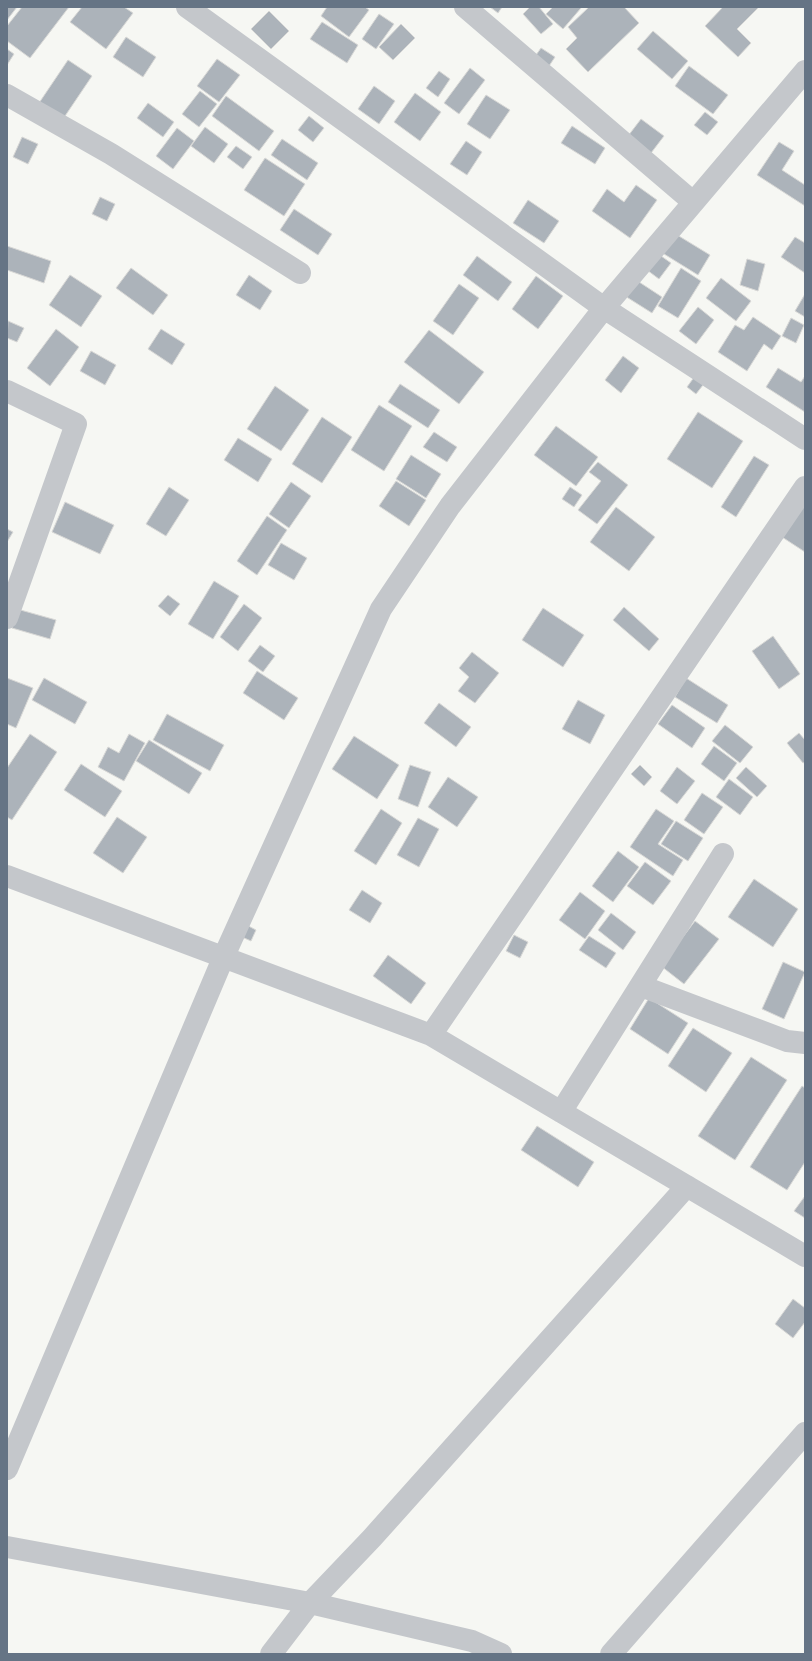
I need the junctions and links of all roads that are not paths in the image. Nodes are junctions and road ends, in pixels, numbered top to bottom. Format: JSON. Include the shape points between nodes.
{"nodes":[{"id":1,"x":187,"y":7,"type":"edge"},
{"id":2,"x":465,"y":7,"type":"edge"},
{"id":3,"x":805,"y":71,"type":"edge"},
{"id":4,"x":7,"y":95,"type":"edge"},
{"id":5,"x":693,"y":202,"type":"junction"},
{"id":6,"x":300,"y":274,"type":"dead end"},
{"id":7,"x":604,"y":308,"type":"junction"},
{"id":8,"x":7,"y":391,"type":"edge"},
{"id":9,"x":805,"y":439,"type":"edge"},
{"id":10,"x":805,"y":487,"type":"edge"},
{"id":11,"x":7,"y":618,"type":"edge"},
{"id":12,"x":723,"y":854,"type":"dead end"},
{"id":13,"x":7,"y":876,"type":"edge"},
{"id":14,"x":224,"y":956,"type":"junction"},
{"id":15,"x":641,"y":986,"type":"junction"},
{"id":16,"x":431,"y":1035,"type":"junction"},
{"id":17,"x":805,"y":1043,"type":"edge"},
{"id":18,"x":562,"y":1112,"type":"junction"},
{"id":19,"x":687,"y":1186,"type":"junction"},
{"id":20,"x":805,"y":1256,"type":"edge"},
{"id":21,"x":805,"y":1433,"type":"edge"},
{"id":22,"x":7,"y":1469,"type":"edge"},
{"id":23,"x":7,"y":1547,"type":"edge"},
{"id":24,"x":310,"y":1603,"type":"junction"},
{"id":25,"x":467,"y":1647,"type":"edge"},
{"id":26,"x":271,"y":1654,"type":"edge"},
{"id":27,"x":501,"y":1654,"type":"edge"},
{"id":28,"x":611,"y":1654,"type":"edge"}],
"edges":[{"from":1,"to":7,"type":"street"},
{"from":2,"to":5,"type":"street"},
{"from":3,"to":5,"type":"street"},
{"from":4,"to":6,"type":"street","via":[[111,154]]},
{"from":5,"to":7,"type":"street"},
{"from":7,"to":9,"type":"street"},
{"from":7,"to":14,"type":"street","via":[[450,506],[381,609]]},
{"from":8,"to":11,"type":"street","via":[[76,424]]},
{"from":10,"to":16,"type":"street"},
{"from":12,"to":15,"type":"street"},
{"from":13,"to":14,"type":"street"},
{"from":14,"to":16,"type":"street"},
{"from":14,"to":22,"type":"street"},
{"from":15,"to":17,"type":"street","via":[[787,1041]]},
{"from":15,"to":18,"type":"street"},
{"from":16,"to":18,"type":"street"},
{"from":18,"to":19,"type":"street"},
{"from":19,"to":20,"type":"street"},
{"from":19,"to":24,"type":"street","via":[[372,1538]]},
{"from":21,"to":28,"type":"street"},
{"from":23,"to":24,"type":"street"},
{"from":24,"to":25,"type":"street"},
{"from":24,"to":26,"type":"street"},
{"from":25,"to":27,"type":"street"}]}
